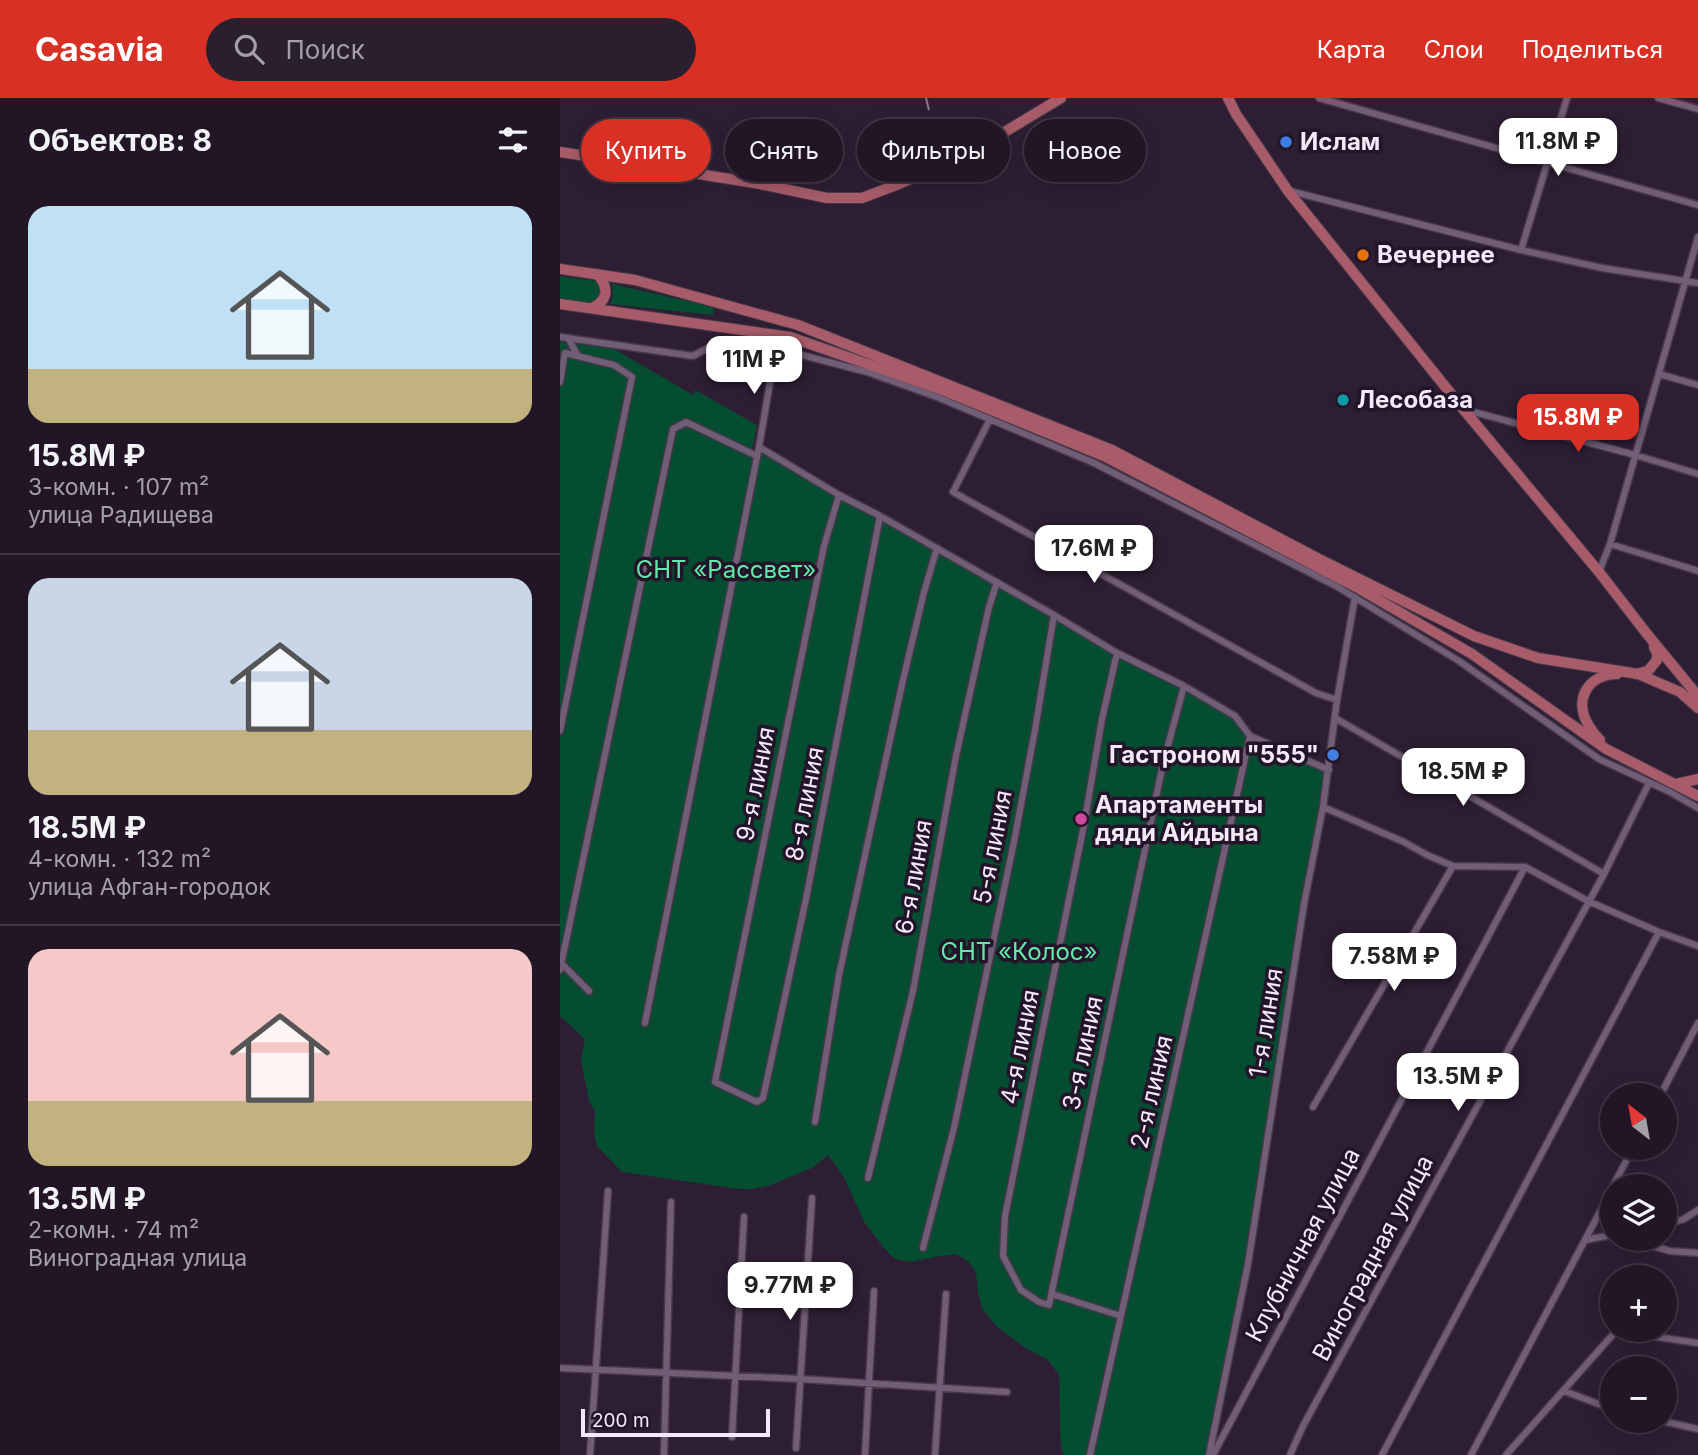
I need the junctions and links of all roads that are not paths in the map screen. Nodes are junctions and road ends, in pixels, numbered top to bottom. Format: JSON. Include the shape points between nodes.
{"nodes":[{"id":1,"x":1061,"y":98,"type":"edge"},
{"id":2,"x":1228,"y":98,"type":"edge"},
{"id":3,"x":1319,"y":98,"type":"edge"},
{"id":4,"x":1567,"y":98,"type":"edge"},
{"id":5,"x":1658,"y":98,"type":"edge"},
{"id":6,"x":1698,"y":109,"type":"edge"},
{"id":7,"x":560,"y":152,"type":"edge"},
{"id":8,"x":1548,"y":163,"type":"junction"},
{"id":9,"x":1288,"y":191,"type":"junction"},
{"id":10,"x":1698,"y":205,"type":"edge"},
{"id":11,"x":1698,"y":237,"type":"edge"},
{"id":12,"x":1521,"y":250,"type":"junction"},
{"id":13,"x":560,"y":269,"type":"edge"},
{"id":14,"x":597,"y":274,"type":"junction"},
{"id":15,"x":1685,"y":281,"type":"junction"},
{"id":16,"x":1698,"y":283,"type":"edge"},
{"id":17,"x":560,"y":304,"type":"edge"},
{"id":18,"x":591,"y":308,"type":"junction"},
{"id":19,"x":564,"y":337,"type":"edge"},
{"id":20,"x":774,"y":347,"type":"junction"},
{"id":21,"x":578,"y":356,"type":"junction"},
{"id":22,"x":1658,"y":374,"type":"junction"},
{"id":23,"x":560,"y":382,"type":"edge"},
{"id":24,"x":1698,"y":386,"type":"edge"},
{"id":25,"x":1464,"y":410,"type":"junction"},
{"id":26,"x":990,"y":419,"type":"junction"},
{"id":27,"x":759,"y":447,"type":"junction"},
{"id":28,"x":1635,"y":455,"type":"junction"},
{"id":29,"x":757,"y":456,"type":"junction"},
{"id":30,"x":1698,"y":474,"type":"edge"},
{"id":31,"x":839,"y":495,"type":"junction"},
{"id":32,"x":880,"y":516,"type":"junction"},
{"id":33,"x":1610,"y":544,"type":"junction"},
{"id":34,"x":937,"y":548,"type":"junction"},
{"id":35,"x":1698,"y":571,"type":"edge"},
{"id":36,"x":1599,"y":572,"type":"junction"},
{"id":37,"x":997,"y":582,"type":"junction"},
{"id":38,"x":1355,"y":597,"type":"junction"},
{"id":39,"x":1054,"y":615,"type":"junction"},
{"id":40,"x":1647,"y":634,"type":"junction"},
{"id":41,"x":1116,"y":653,"type":"junction"},
{"id":42,"x":1638,"y":674,"type":"junction"},
{"id":43,"x":1184,"y":686,"type":"junction"},
{"id":44,"x":1698,"y":696,"type":"edge"},
{"id":45,"x":1337,"y":699,"type":"junction"},
{"id":46,"x":1698,"y":708,"type":"edge"},
{"id":47,"x":1335,"y":718,"type":"junction"},
{"id":48,"x":560,"y":731,"type":"edge"},
{"id":49,"x":1250,"y":737,"type":"junction"},
{"id":50,"x":1606,"y":749,"type":"junction"},
{"id":51,"x":1329,"y":770,"type":"junction"},
{"id":52,"x":1698,"y":779,"type":"edge"},
{"id":53,"x":1649,"y":783,"type":"junction"},
{"id":54,"x":1676,"y":784,"type":"junction"},
{"id":55,"x":1698,"y":796,"type":"edge"},
{"id":56,"x":1323,"y":807,"type":"junction"},
{"id":57,"x":1698,"y":808,"type":"edge"},
{"id":58,"x":1453,"y":866,"type":"junction"},
{"id":59,"x":1525,"y":867,"type":"junction"},
{"id":60,"x":1604,"y":874,"type":"junction"},
{"id":61,"x":1588,"y":901,"type":"junction"},
{"id":62,"x":1659,"y":932,"type":"junction"},
{"id":63,"x":1698,"y":946,"type":"edge"},
{"id":64,"x":561,"y":966,"type":"edge"},
{"id":65,"x":589,"y":991,"type":"dead end"},
{"id":66,"x":645,"y":1023,"type":"dead end"},
{"id":67,"x":1698,"y":1023,"type":"edge"},
{"id":68,"x":1667,"y":1083,"type":"edge"},
{"id":69,"x":763,"y":1098,"type":"joint"},
{"id":70,"x":1313,"y":1107,"type":"dead end"},
{"id":71,"x":815,"y":1122,"type":"dead end"},
{"id":72,"x":868,"y":1178,"type":"dead end"},
{"id":73,"x":608,"y":1191,"type":"dead end"},
{"id":74,"x":812,"y":1198,"type":"dead end"},
{"id":75,"x":671,"y":1202,"type":"dead end"},
{"id":76,"x":1698,"y":1210,"type":"edge"},
{"id":77,"x":1600,"y":1211,"type":"edge"},
{"id":78,"x":744,"y":1217,"type":"dead end"},
{"id":79,"x":1677,"y":1221,"type":"edge"},
{"id":80,"x":1600,"y":1237,"type":"edge"},
{"id":81,"x":1585,"y":1240,"type":"junction"},
{"id":82,"x":923,"y":1248,"type":"dead end"},
{"id":83,"x":1670,"y":1251,"type":"edge"},
{"id":84,"x":1698,"y":1253,"type":"edge"},
{"id":85,"x":874,"y":1291,"type":"dead end"},
{"id":86,"x":946,"y":1294,"type":"dead end"},
{"id":87,"x":1052,"y":1294,"type":"junction"},
{"id":88,"x":1049,"y":1306,"type":"joint"},
{"id":89,"x":1121,"y":1316,"type":"junction"},
{"id":90,"x":1677,"y":1340,"type":"edge"},
{"id":91,"x":1606,"y":1342,"type":"edge"},
{"id":92,"x":1698,"y":1343,"type":"edge"},
{"id":93,"x":560,"y":1368,"type":"edge"},
{"id":94,"x":596,"y":1369,"type":"junction"},
{"id":95,"x":667,"y":1373,"type":"junction"},
{"id":96,"x":735,"y":1376,"type":"junction"},
{"id":97,"x":801,"y":1379,"type":"junction"},
{"id":98,"x":869,"y":1383,"type":"junction"},
{"id":99,"x":940,"y":1388,"type":"junction"},
{"id":100,"x":1564,"y":1391,"type":"junction"},
{"id":101,"x":1007,"y":1392,"type":"dead end"},
{"id":102,"x":1600,"y":1404,"type":"edge"},
{"id":103,"x":1677,"y":1424,"type":"edge"},
{"id":104,"x":1698,"y":1429,"type":"edge"},
{"id":105,"x":732,"y":1437,"type":"dead end"},
{"id":106,"x":796,"y":1448,"type":"dead end"},
{"id":107,"x":590,"y":1455,"type":"edge"},
{"id":108,"x":664,"y":1455,"type":"edge"},
{"id":109,"x":865,"y":1455,"type":"edge"},
{"id":110,"x":935,"y":1455,"type":"edge"},
{"id":111,"x":1090,"y":1455,"type":"edge"},
{"id":112,"x":1211,"y":1455,"type":"edge"},
{"id":113,"x":1290,"y":1455,"type":"edge"},
{"id":114,"x":1382,"y":1455,"type":"edge"},
{"id":115,"x":1471,"y":1455,"type":"edge"},
{"id":116,"x":1506,"y":1455,"type":"edge"}],
"edges":[{"from":1,"to":7,"type":"main road","via":[[948,162],[862,198],[827,198]]},
{"from":2,"to":9,"type":"main road"},
{"from":3,"to":8,"type":"street"},
{"from":4,"to":8,"type":"street"},
{"from":5,"to":6,"type":"street"},
{"from":8,"to":10,"type":"street"},
{"from":8,"to":12,"type":"street"},
{"from":9,"to":12,"type":"street"},
{"from":9,"to":25,"type":"main road"},
{"from":11,"to":15,"type":"street"},
{"from":12,"to":15,"type":"street"},
{"from":13,"to":14,"type":"main road"},
{"from":14,"to":18,"type":"main road","via":[[606,292]]},
{"from":14,"to":42,"type":"main road","via":[[635,280],[797,325],[1112,450],[1474,636],[1538,657]]},
{"from":15,"to":16,"type":"street"},
{"from":15,"to":22,"type":"street"},
{"from":17,"to":18,"type":"main road"},
{"from":18,"to":50,"type":"main road","via":[[790,337],[945,391],[1104,456],[1461,647]]},
{"from":19,"to":20,"type":"street","via":[[693,356],[726,340]]},
{"from":19,"to":21,"type":"street"},
{"from":20,"to":26,"type":"street","via":[[867,372]]},
{"from":20,"to":27,"type":"street"},
{"from":21,"to":23,"type":"street","via":[[565,353]]},
{"from":21,"to":48,"type":"street","via":[[614,365],[632,377]]},
{"from":22,"to":24,"type":"street"},
{"from":22,"to":28,"type":"street"},
{"from":25,"to":28,"type":"street"},
{"from":25,"to":36,"type":"main road"},
{"from":26,"to":38,"type":"street","via":[[1092,462]]},
{"from":26,"to":45,"type":"street","via":[[953,492],[1316,693]]},
{"from":27,"to":29,"type":"street"},
{"from":27,"to":31,"type":"street"},
{"from":28,"to":30,"type":"street"},
{"from":28,"to":33,"type":"street"},
{"from":29,"to":64,"type":"street","via":[[686,422],[673,429]]},
{"from":29,"to":66,"type":"street"},
{"from":31,"to":32,"type":"street"},
{"from":31,"to":69,"type":"street","name":"9-я линия","via":[[824,546],[715,1082],[755,1101]]},
{"from":32,"to":34,"type":"street"},
{"from":32,"to":69,"type":"street","name":"8-я линия"},
{"from":33,"to":35,"type":"street"},
{"from":33,"to":36,"type":"street"},
{"from":34,"to":37,"type":"street"},
{"from":34,"to":71,"type":"street","via":[[903,680],[839,975]]},
{"from":36,"to":40,"type":"main road"},
{"from":37,"to":39,"type":"street"},
{"from":37,"to":72,"type":"street","name":"6-я линия","via":[[956,756],[913,991]]},
{"from":38,"to":45,"type":"street","name":"1-я линия"},
{"from":38,"to":53,"type":"street","via":[[1459,661],[1599,759]]},
{"from":39,"to":41,"type":"street"},
{"from":39,"to":82,"type":"street","name":"5-я линия","via":[[1014,842],[954,1128]]},
{"from":40,"to":42,"type":"main road","via":[[1657,660],[1648,671]]},
{"from":40,"to":44,"type":"main road"},
{"from":41,"to":43,"type":"street"},
{"from":41,"to":88,"type":"street","name":"4-я линия","via":[[1005,1216],[1003,1256],[1021,1290]]},
{"from":42,"to":46,"type":"main road","via":[[1680,692]]},
{"from":42,"to":50,"type":"main road","via":[[1608,674],[1594,679],[1584,690],[1585,717]]},
{"from":43,"to":49,"type":"street","via":[[1235,716]]},
{"from":43,"to":87,"type":"street","name":"3-я линия","via":[[1163,764]]},
{"from":45,"to":47,"type":"street","name":"1-я линия"},
{"from":47,"to":51,"type":"street","name":"1-я линия"},
{"from":47,"to":60,"type":"street"},
{"from":49,"to":51,"type":"street"},
{"from":49,"to":89,"type":"street","name":"2-я линия"},
{"from":50,"to":54,"type":"main road"},
{"from":51,"to":56,"type":"street","name":"1-я линия"},
{"from":52,"to":54,"type":"main road"},
{"from":53,"to":57,"type":"street"},
{"from":53,"to":60,"type":"street","name":"Виноградная улица"},
{"from":54,"to":55,"type":"main road"},
{"from":56,"to":58,"type":"street"},
{"from":56,"to":112,"type":"street","name":"1-я линия","via":[[1248,1264]]},
{"from":58,"to":59,"type":"street"},
{"from":58,"to":70,"type":"street"},
{"from":59,"to":61,"type":"street"},
{"from":59,"to":112,"type":"street","name":"Клубничная улица"},
{"from":60,"to":61,"type":"street","name":"Виноградная улица"},
{"from":61,"to":62,"type":"street"},
{"from":61,"to":113,"type":"street","name":"Виноградная улица"},
{"from":62,"to":63,"type":"street"},
{"from":62,"to":114,"type":"street"},
{"from":64,"to":65,"type":"street"},
{"from":67,"to":68,"type":"street"},
{"from":73,"to":94,"type":"street"},
{"from":74,"to":97,"type":"street"},
{"from":75,"to":95,"type":"street"},
{"from":76,"to":79,"type":"street"},
{"from":77,"to":81,"type":"street"},
{"from":78,"to":96,"type":"street"},
{"from":80,"to":81,"type":"street"},
{"from":81,"to":115,"type":"street"},
{"from":83,"to":84,"type":"street"},
{"from":85,"to":98,"type":"street"},
{"from":86,"to":99,"type":"street"},
{"from":87,"to":88,"type":"street","name":"3-я линия"},
{"from":87,"to":89,"type":"street"},
{"from":89,"to":111,"type":"street","name":"2-я линия"},
{"from":90,"to":92,"type":"street"},
{"from":91,"to":100,"type":"street"},
{"from":93,"to":94,"type":"street"},
{"from":94,"to":95,"type":"street"},
{"from":94,"to":107,"type":"street"},
{"from":95,"to":96,"type":"street"},
{"from":95,"to":108,"type":"street"},
{"from":96,"to":97,"type":"street"},
{"from":96,"to":105,"type":"street"},
{"from":97,"to":98,"type":"street"},
{"from":97,"to":106,"type":"street"},
{"from":98,"to":99,"type":"street"},
{"from":98,"to":109,"type":"street"},
{"from":99,"to":101,"type":"street"},
{"from":99,"to":110,"type":"street"},
{"from":100,"to":102,"type":"street"},
{"from":100,"to":116,"type":"street"},
{"from":103,"to":104,"type":"street"}]}
